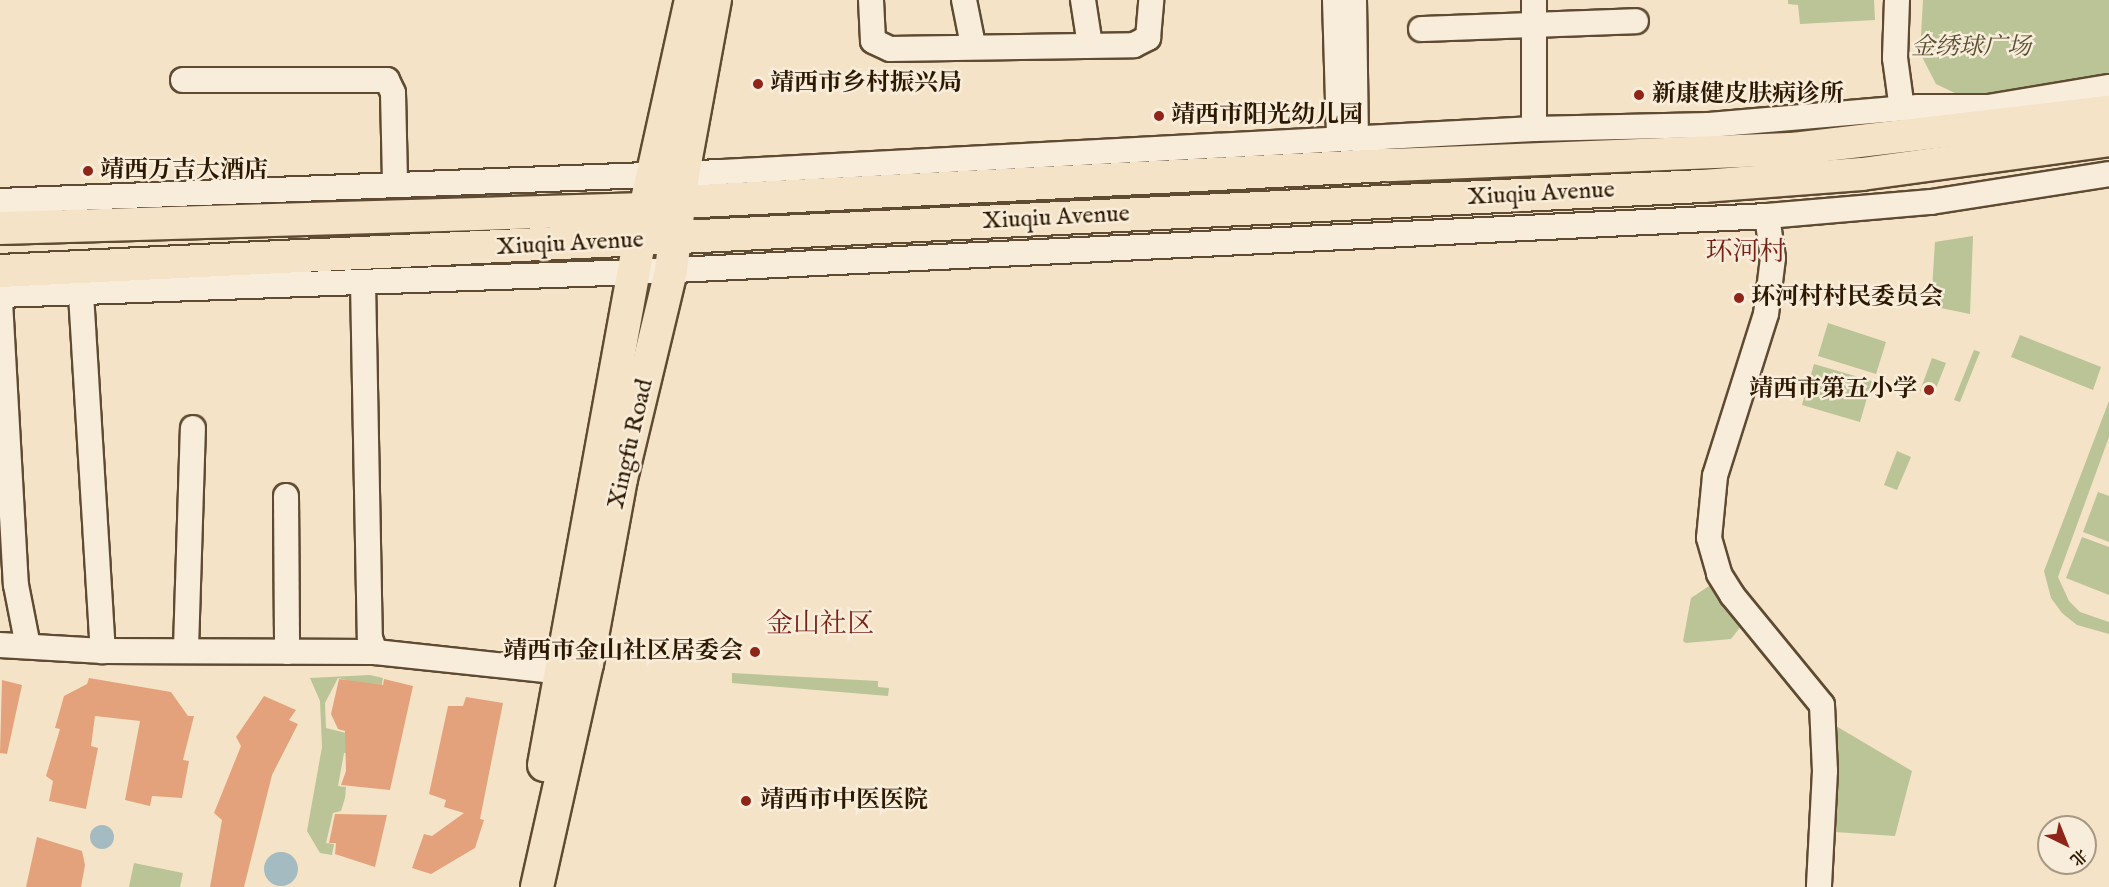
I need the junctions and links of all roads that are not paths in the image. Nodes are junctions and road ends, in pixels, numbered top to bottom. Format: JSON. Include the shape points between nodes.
{"nodes":[{"id":1,"x":691,"y":0,"type":"edge"},
{"id":2,"x":715,"y":0,"type":"edge"},
{"id":3,"x":871,"y":0,"type":"edge"},
{"id":4,"x":964,"y":0,"type":"edge"},
{"id":5,"x":1083,"y":0,"type":"edge"},
{"id":6,"x":1151,"y":0,"type":"edge"},
{"id":7,"x":1335,"y":0,"type":"edge"},
{"id":8,"x":1354,"y":0,"type":"edge"},
{"id":9,"x":1534,"y":0,"type":"edge"},
{"id":10,"x":1897,"y":0,"type":"edge"},
{"id":11,"x":1909,"y":0,"type":"edge"},
{"id":12,"x":1636,"y":21,"type":"dead end"},
{"id":13,"x":1534,"y":27,"type":"junction"},
{"id":14,"x":1421,"y":30,"type":"dead end"},
{"id":15,"x":973,"y":45,"type":"junction"},
{"id":16,"x":1090,"y":45,"type":"junction"},
{"id":17,"x":183,"y":80,"type":"dead end"},
{"id":18,"x":2109,"y":87,"type":"edge"},
{"id":19,"x":1910,"y":108,"type":"junction"},
{"id":20,"x":2109,"y":112,"type":"edge"},
{"id":21,"x":1652,"y":127,"type":"junction"},
{"id":22,"x":1534,"y":129,"type":"junction"},
{"id":23,"x":1509,"y":130,"type":"junction"},
{"id":24,"x":1348,"y":138,"type":"junction"},
{"id":25,"x":2109,"y":140,"type":"edge"},
{"id":26,"x":1147,"y":151,"type":"junction"},
{"id":27,"x":1697,"y":154,"type":"junction"},
{"id":28,"x":952,"y":158,"type":"junction"},
{"id":29,"x":1549,"y":160,"type":"junction"},
{"id":30,"x":1390,"y":165,"type":"junction"},
{"id":31,"x":2109,"y":174,"type":"edge"},
{"id":32,"x":1176,"y":178,"type":"junction"},
{"id":33,"x":395,"y":182,"type":"junction"},
{"id":34,"x":673,"y":183,"type":"junction"},
{"id":35,"x":359,"y":184,"type":"junction"},
{"id":36,"x":997,"y":187,"type":"junction"},
{"id":37,"x":1480,"y":197,"type":"junction"},
{"id":38,"x":11,"y":201,"type":"edge"},
{"id":39,"x":645,"y":209,"type":"junction"},
{"id":40,"x":1168,"y":212,"type":"junction"},
{"id":41,"x":407,"y":216,"type":"junction"},
{"id":42,"x":1767,"y":216,"type":"junction"},
{"id":43,"x":952,"y":224,"type":"junction"},
{"id":44,"x":62,"y":226,"type":"junction"},
{"id":45,"x":0,"y":228,"type":"edge"},
{"id":46,"x":1509,"y":228,"type":"junction"},
{"id":47,"x":725,"y":235,"type":"junction"},
{"id":48,"x":677,"y":237,"type":"junction"},
{"id":49,"x":640,"y":240,"type":"junction"},
{"id":50,"x":1190,"y":243,"type":"junction"},
{"id":51,"x":985,"y":253,"type":"junction"},
{"id":52,"x":338,"y":256,"type":"junction"},
{"id":53,"x":750,"y":264,"type":"junction"},
{"id":54,"x":671,"y":270,"type":"junction"},
{"id":55,"x":0,"y":271,"type":"edge"},
{"id":56,"x":635,"y":272,"type":"junction"},
{"id":57,"x":371,"y":281,"type":"junction"},
{"id":58,"x":81,"y":294,"type":"junction"},
{"id":59,"x":0,"y":295,"type":"edge"},
{"id":60,"x":0,"y":301,"type":"edge"},
{"id":61,"x":193,"y":428,"type":"dead end"},
{"id":62,"x":286,"y":496,"type":"dead end"},
{"id":63,"x":0,"y":645,"type":"edge"},
{"id":64,"x":28,"y":646,"type":"junction"},
{"id":65,"x":186,"y":648,"type":"junction"},
{"id":66,"x":103,"y":651,"type":"junction"},
{"id":67,"x":287,"y":652,"type":"junction"},
{"id":68,"x":375,"y":652,"type":"junction"},
{"id":69,"x":561,"y":672,"type":"junction"},
{"id":70,"x":520,"y":887,"type":"edge"},
{"id":71,"x":537,"y":887,"type":"edge"},
{"id":72,"x":1819,"y":887,"type":"edge"}],
"edges":[{"from":1,"to":34,"type":"main road","name":"Xingfu Road"},
{"from":2,"to":34,"type":"main road","name":"Xingfu Road"},
{"from":3,"to":15,"type":"street","via":[[871,36],[877,46],[890,49]]},
{"from":4,"to":15,"type":"street"},
{"from":5,"to":16,"type":"street"},
{"from":6,"to":16,"type":"street","via":[[1145,40],[1134,45]]},
{"from":7,"to":24,"type":"street"},
{"from":8,"to":24,"type":"street"},
{"from":9,"to":13,"type":"street"},
{"from":10,"to":19,"type":"street","via":[[1895,58]]},
{"from":11,"to":19,"type":"street","via":[[1906,32]]},
{"from":12,"to":13,"type":"street"},
{"from":13,"to":14,"type":"street"},
{"from":13,"to":22,"type":"street"},
{"from":15,"to":16,"type":"street"},
{"from":17,"to":33,"type":"street","via":[[387,80],[393,93]]},
{"from":18,"to":19,"type":"street","via":[[1988,107]]},
{"from":19,"to":21,"type":"street"},
{"from":20,"to":27,"type":"main road","name":"Xiuqiu Avenue","via":[[1906,139]]},
{"from":21,"to":22,"type":"street"},
{"from":21,"to":27,"type":"street"},
{"from":22,"to":23,"type":"street"},
{"from":23,"to":24,"type":"street"},
{"from":23,"to":29,"type":"street"},
{"from":24,"to":26,"type":"street"},
{"from":24,"to":30,"type":"street"},
{"from":25,"to":37,"type":"main road","name":"Xiuqiu Avenue","via":[[1827,177]]},
{"from":26,"to":28,"type":"street"},
{"from":26,"to":32,"type":"street"},
{"from":27,"to":29,"type":"main road","name":"Xiuqiu Avenue"},
{"from":28,"to":34,"type":"street"},
{"from":28,"to":36,"type":"street"},
{"from":29,"to":30,"type":"main road","name":"Xiuqiu Avenue"},
{"from":30,"to":32,"type":"main road","name":"Xiuqiu Avenue"},
{"from":31,"to":42,"type":"street","via":[[1931,202]]},
{"from":32,"to":36,"type":"main road","name":"Xiuqiu Avenue"},
{"from":33,"to":34,"type":"street"},
{"from":33,"to":35,"type":"street"},
{"from":34,"to":36,"type":"main road","name":"Xiuqiu Avenue"},
{"from":34,"to":39,"type":"main road","name":"Xiuqiu Avenue"},
{"from":34,"to":48,"type":"main road","name":"Xingfu Road"},
{"from":35,"to":38,"type":"street"},
{"from":35,"to":41,"type":"street"},
{"from":37,"to":40,"type":"main road","name":"Xiuqiu Avenue"},
{"from":37,"to":46,"type":"street"},
{"from":38,"to":44,"type":"street"},
{"from":39,"to":41,"type":"main road","name":"Xiuqiu Avenue"},
{"from":39,"to":49,"type":"main road","name":"Xingfu Road"},
{"from":40,"to":43,"type":"main road","name":"Xiuqiu Avenue"},
{"from":40,"to":50,"type":"street"},
{"from":41,"to":44,"type":"main road","name":"Xiuqiu Avenue"},
{"from":42,"to":46,"type":"street"},
{"from":42,"to":72,"type":"street","via":[[1773,258],[1766,314],[1715,476],[1709,538],[1719,574],[1732,595],[1822,705],[1825,771]]},
{"from":43,"to":47,"type":"main road","name":"Xiuqiu Avenue"},
{"from":43,"to":51,"type":"street"},
{"from":44,"to":45,"type":"main road","name":"Xiuqiu Avenue"},
{"from":46,"to":50,"type":"street"},
{"from":47,"to":48,"type":"main road","name":"Xiuqiu Avenue"},
{"from":47,"to":53,"type":"street"},
{"from":48,"to":49,"type":"main road","name":"Xiuqiu Avenue"},
{"from":48,"to":54,"type":"main road","name":"Xingfu Road"},
{"from":49,"to":52,"type":"main road","name":"Xiuqiu Avenue"},
{"from":49,"to":56,"type":"main road","name":"Xingfu Road"},
{"from":50,"to":51,"type":"street"},
{"from":51,"to":53,"type":"street"},
{"from":52,"to":55,"type":"main road","name":"Xiuqiu Avenue"},
{"from":52,"to":57,"type":"street"},
{"from":53,"to":54,"type":"street"},
{"from":54,"to":56,"type":"street"},
{"from":54,"to":71,"type":"main road","name":"Xingfu Road","via":[[621,479],[587,664]]},
{"from":56,"to":57,"type":"street"},
{"from":56,"to":69,"type":"main road","name":"Xingfu Road"},
{"from":57,"to":58,"type":"street"},
{"from":57,"to":68,"type":"street","via":[[370,638]]},
{"from":58,"to":59,"type":"street"},
{"from":58,"to":66,"type":"street"},
{"from":60,"to":64,"type":"street","via":[[16,585]]},
{"from":61,"to":65,"type":"street"},
{"from":62,"to":67,"type":"street"},
{"from":63,"to":64,"type":"street"},
{"from":64,"to":66,"type":"street"},
{"from":65,"to":66,"type":"street"},
{"from":65,"to":67,"type":"street"},
{"from":67,"to":68,"type":"street"},
{"from":68,"to":69,"type":"street"},
{"from":69,"to":70,"type":"main road","name":"Xingfu Road"}]}
